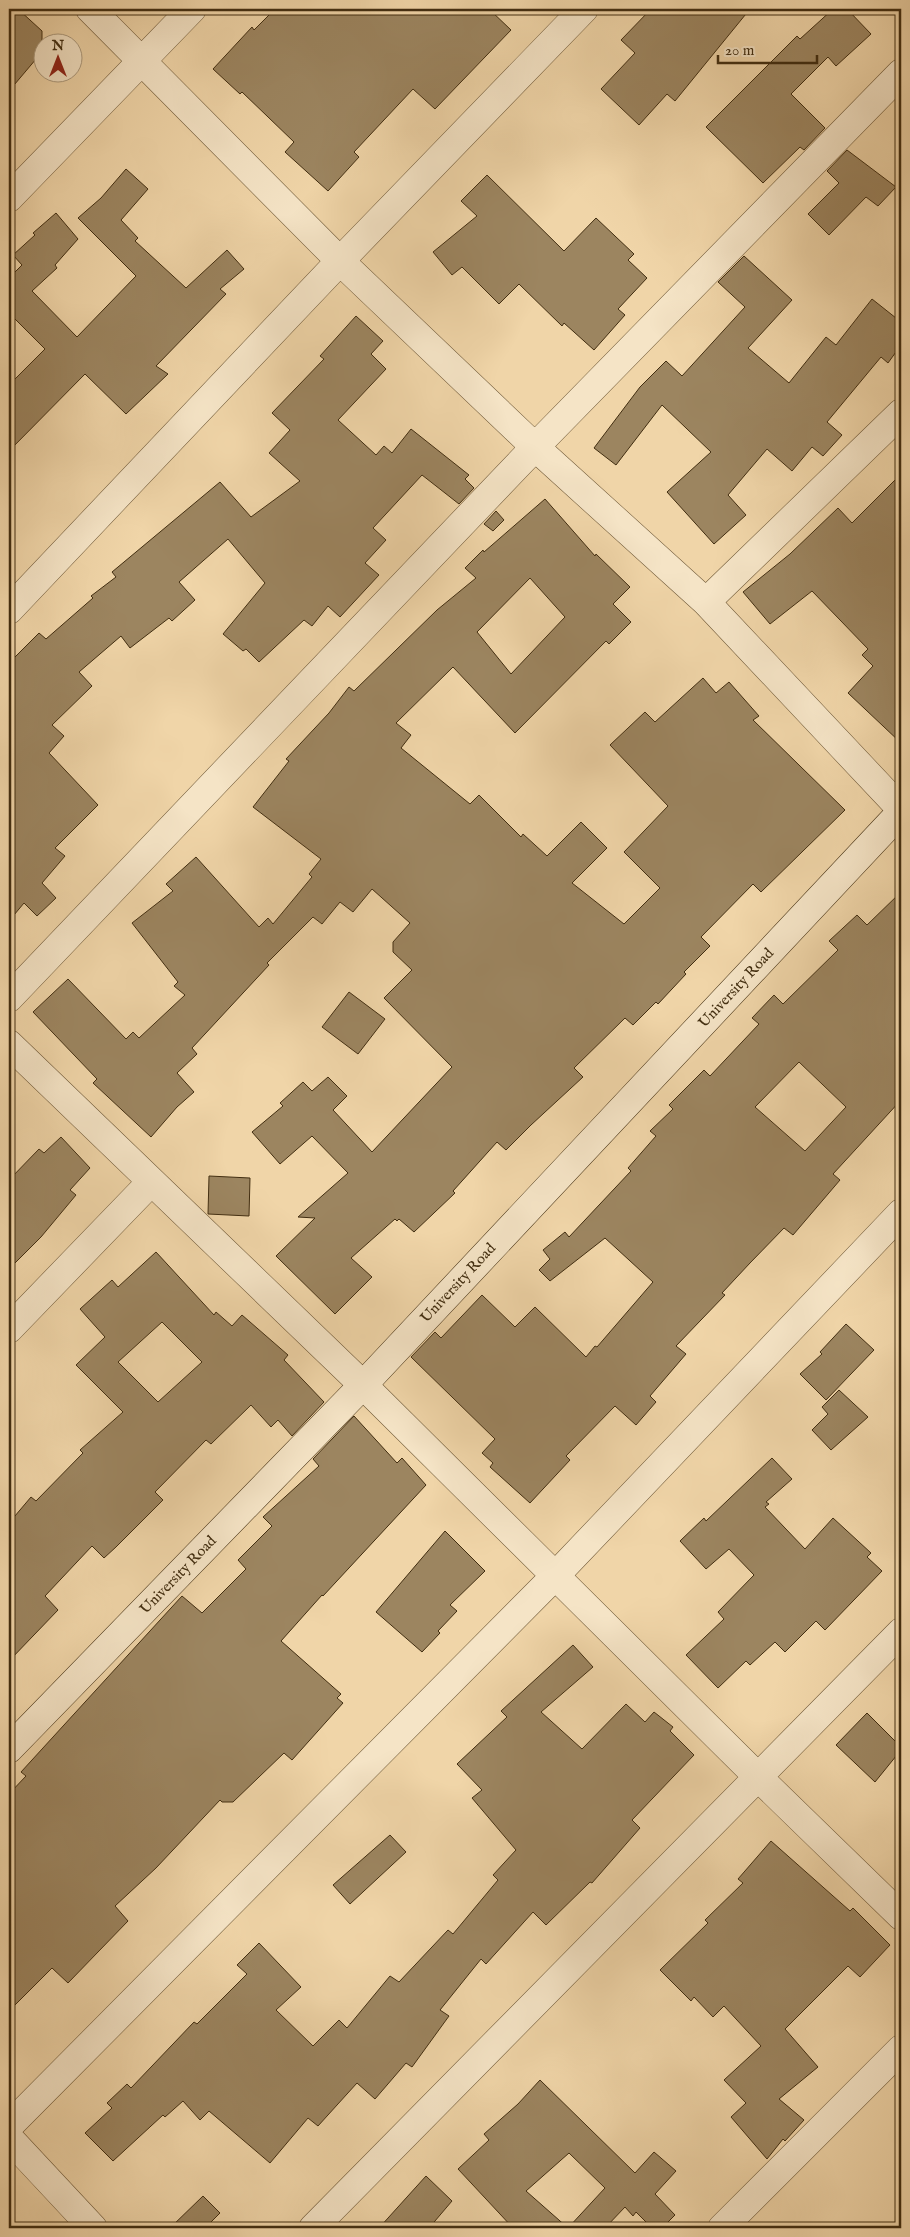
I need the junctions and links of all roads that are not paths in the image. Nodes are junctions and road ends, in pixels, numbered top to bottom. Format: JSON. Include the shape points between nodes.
{"nodes":[{"id":1,"x":90,"y":9,"type":"edge"},
{"id":2,"x":192,"y":9,"type":"edge"},
{"id":3,"x":584,"y":9,"type":"edge"},
{"id":4,"x":143,"y":60,"type":"junction"},
{"id":5,"x":901,"y":73,"type":"edge"},
{"id":6,"x":9,"y":198,"type":"edge"},
{"id":7,"x":340,"y":261,"type":"junction"},
{"id":8,"x":901,"y":414,"type":"edge"},
{"id":9,"x":535,"y":447,"type":"junction"},
{"id":10,"x":706,"y":602,"type":"junction"},
{"id":11,"x":9,"y":610,"type":"edge"},
{"id":12,"x":901,"y":810,"type":"edge"},
{"id":13,"x":9,"y":998,"type":"edge"},
{"id":14,"x":9,"y":1044,"type":"edge"},
{"id":15,"x":151,"y":1182,"type":"junction"},
{"id":16,"x":901,"y":1213,"type":"edge"},
{"id":17,"x":9,"y":1329,"type":"edge"},
{"id":18,"x":363,"y":1385,"type":"junction"},
{"id":19,"x":555,"y":1576,"type":"junction"},
{"id":20,"x":901,"y":1632,"type":"edge"},
{"id":21,"x":9,"y":1749,"type":"edge"},
{"id":22,"x":758,"y":1777,"type":"junction"},
{"id":23,"x":901,"y":1916,"type":"edge"},
{"id":24,"x":901,"y":2049,"type":"edge"},
{"id":25,"x":9,"y":2126,"type":"edge"},
{"id":26,"x":9,"y":2138,"type":"edge"},
{"id":27,"x":93,"y":2228,"type":"edge"},
{"id":28,"x":313,"y":2228,"type":"edge"},
{"id":29,"x":722,"y":2228,"type":"edge"}],
"edges":[{"from":1,"to":4,"type":"street"},
{"from":2,"to":4,"type":"street"},
{"from":3,"to":7,"type":"street"},
{"from":4,"to":6,"type":"street"},
{"from":4,"to":7,"type":"street"},
{"from":5,"to":9,"type":"street"},
{"from":7,"to":9,"type":"street"},
{"from":7,"to":11,"type":"street"},
{"from":8,"to":10,"type":"street"},
{"from":9,"to":10,"type":"street"},
{"from":9,"to":13,"type":"street"},
{"from":10,"to":12,"type":"street"},
{"from":12,"to":18,"type":"street","name":"University Road"},
{"from":14,"to":15,"type":"street"},
{"from":15,"to":17,"type":"street"},
{"from":15,"to":18,"type":"street"},
{"from":16,"to":19,"type":"street"},
{"from":18,"to":19,"type":"street"},
{"from":18,"to":21,"type":"street","name":"University Road"},
{"from":19,"to":22,"type":"street"},
{"from":19,"to":25,"type":"street"},
{"from":20,"to":22,"type":"street"},
{"from":22,"to":23,"type":"street"},
{"from":22,"to":28,"type":"street"},
{"from":24,"to":29,"type":"street"},
{"from":26,"to":27,"type":"street"}]}
